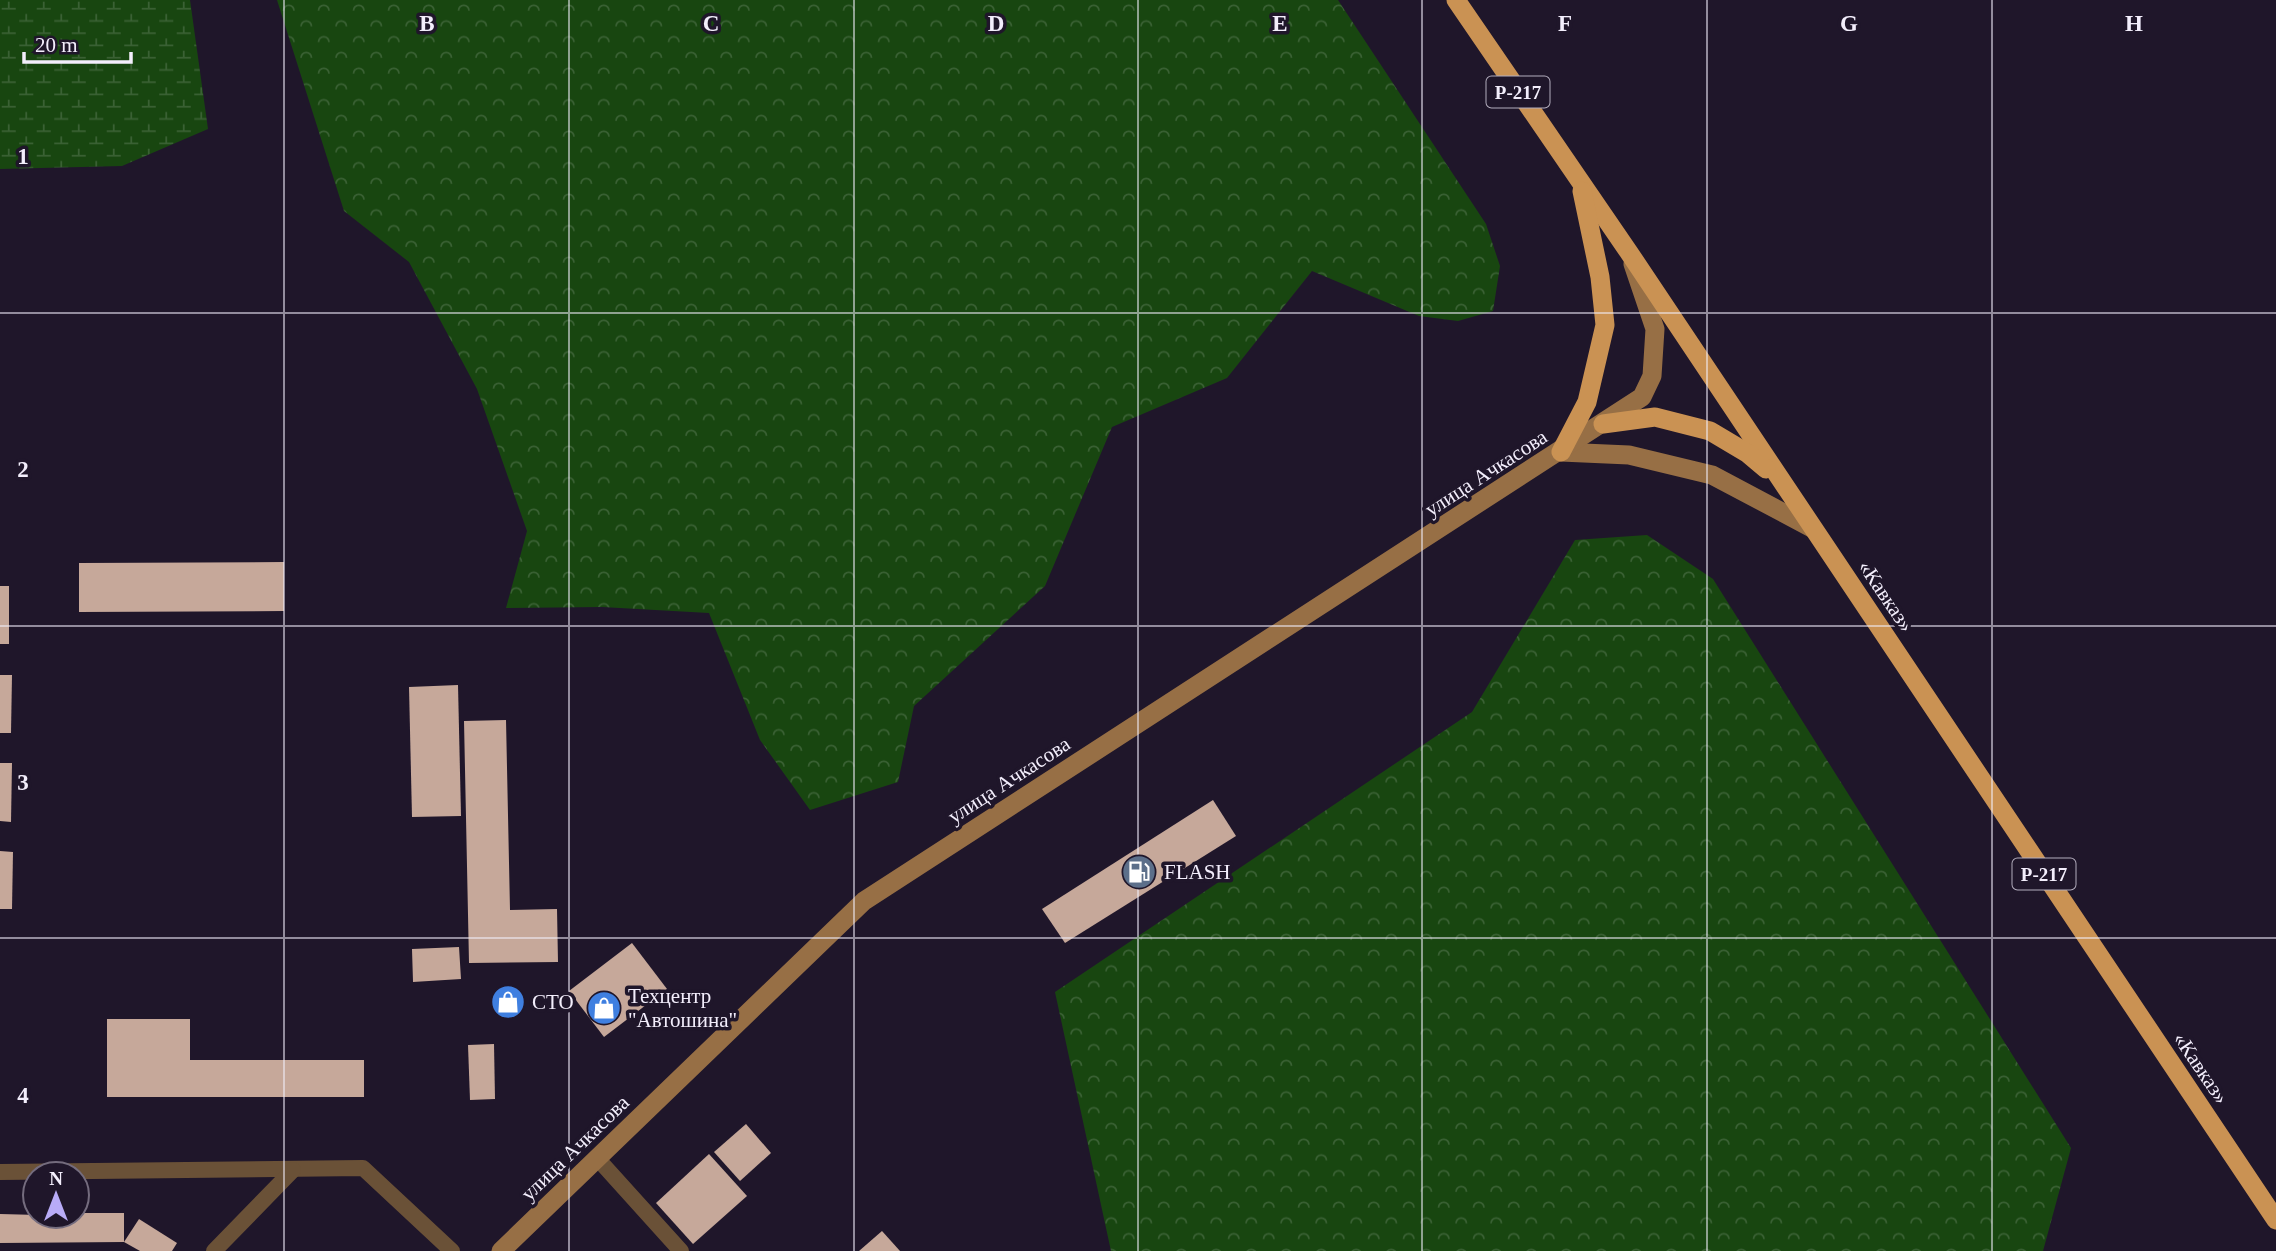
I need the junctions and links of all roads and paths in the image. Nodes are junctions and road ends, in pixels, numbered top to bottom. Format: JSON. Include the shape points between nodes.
{"nodes":[{"id":1,"x":1456,"y":0,"type":"edge"},
{"id":2,"x":1580,"y":183,"type":"junction"},
{"id":3,"x":1629,"y":251,"type":"junction"},
{"id":4,"x":1603,"y":424,"type":"junction"},
{"id":5,"x":1561,"y":452,"type":"junction"},
{"id":6,"x":1780,"y":480,"type":"junction"},
{"id":7,"x":1812,"y":527,"type":"junction"},
{"id":8,"x":597,"y":1158,"type":"junction"},
{"id":9,"x":293,"y":1170,"type":"junction"},
{"id":10,"x":0,"y":1172,"type":"edge"},
{"id":11,"x":2276,"y":1220,"type":"edge"},
{"id":12,"x":214,"y":1251,"type":"edge"},
{"id":13,"x":452,"y":1251,"type":"edge"},
{"id":14,"x":501,"y":1251,"type":"edge"},
{"id":15,"x":681,"y":1251,"type":"edge"}],
"edges":[{"from":1,"to":2,"type":"highway","name":"«Кавказ»","number":"Р-217"},
{"from":2,"to":3,"type":"highway","name":"«Кавказ»","number":"Р-217"},
{"from":2,"to":5,"type":"highway","via":[[1600,277],[1605,326],[1587,402]]},
{"from":3,"to":4,"type":"main road","name":"улица Ачкасова","via":[[1655,329],[1652,376],[1643,397]]},
{"from":3,"to":6,"type":"highway","name":"«Кавказ»","number":"Р-217"},
{"from":4,"to":5,"type":"main road","name":"улица Ачкасова"},
{"from":4,"to":6,"type":"highway","via":[[1655,417],[1710,431]]},
{"from":5,"to":7,"type":"main road","via":[[1629,455],[1712,475]]},
{"from":5,"to":8,"type":"main road","name":"улица Ачкасова","via":[[864,901]]},
{"from":6,"to":7,"type":"highway","name":"«Кавказ»","number":"Р-217"},
{"from":7,"to":11,"type":"highway","name":"«Кавказ»","number":"Р-217"},
{"from":8,"to":14,"type":"main road","name":"улица Ачкасова"},
{"from":8,"to":15,"type":"lane"},
{"from":9,"to":10,"type":"lane"},
{"from":9,"to":12,"type":"lane"},
{"from":9,"to":13,"type":"lane","via":[[363,1168]]}]}
